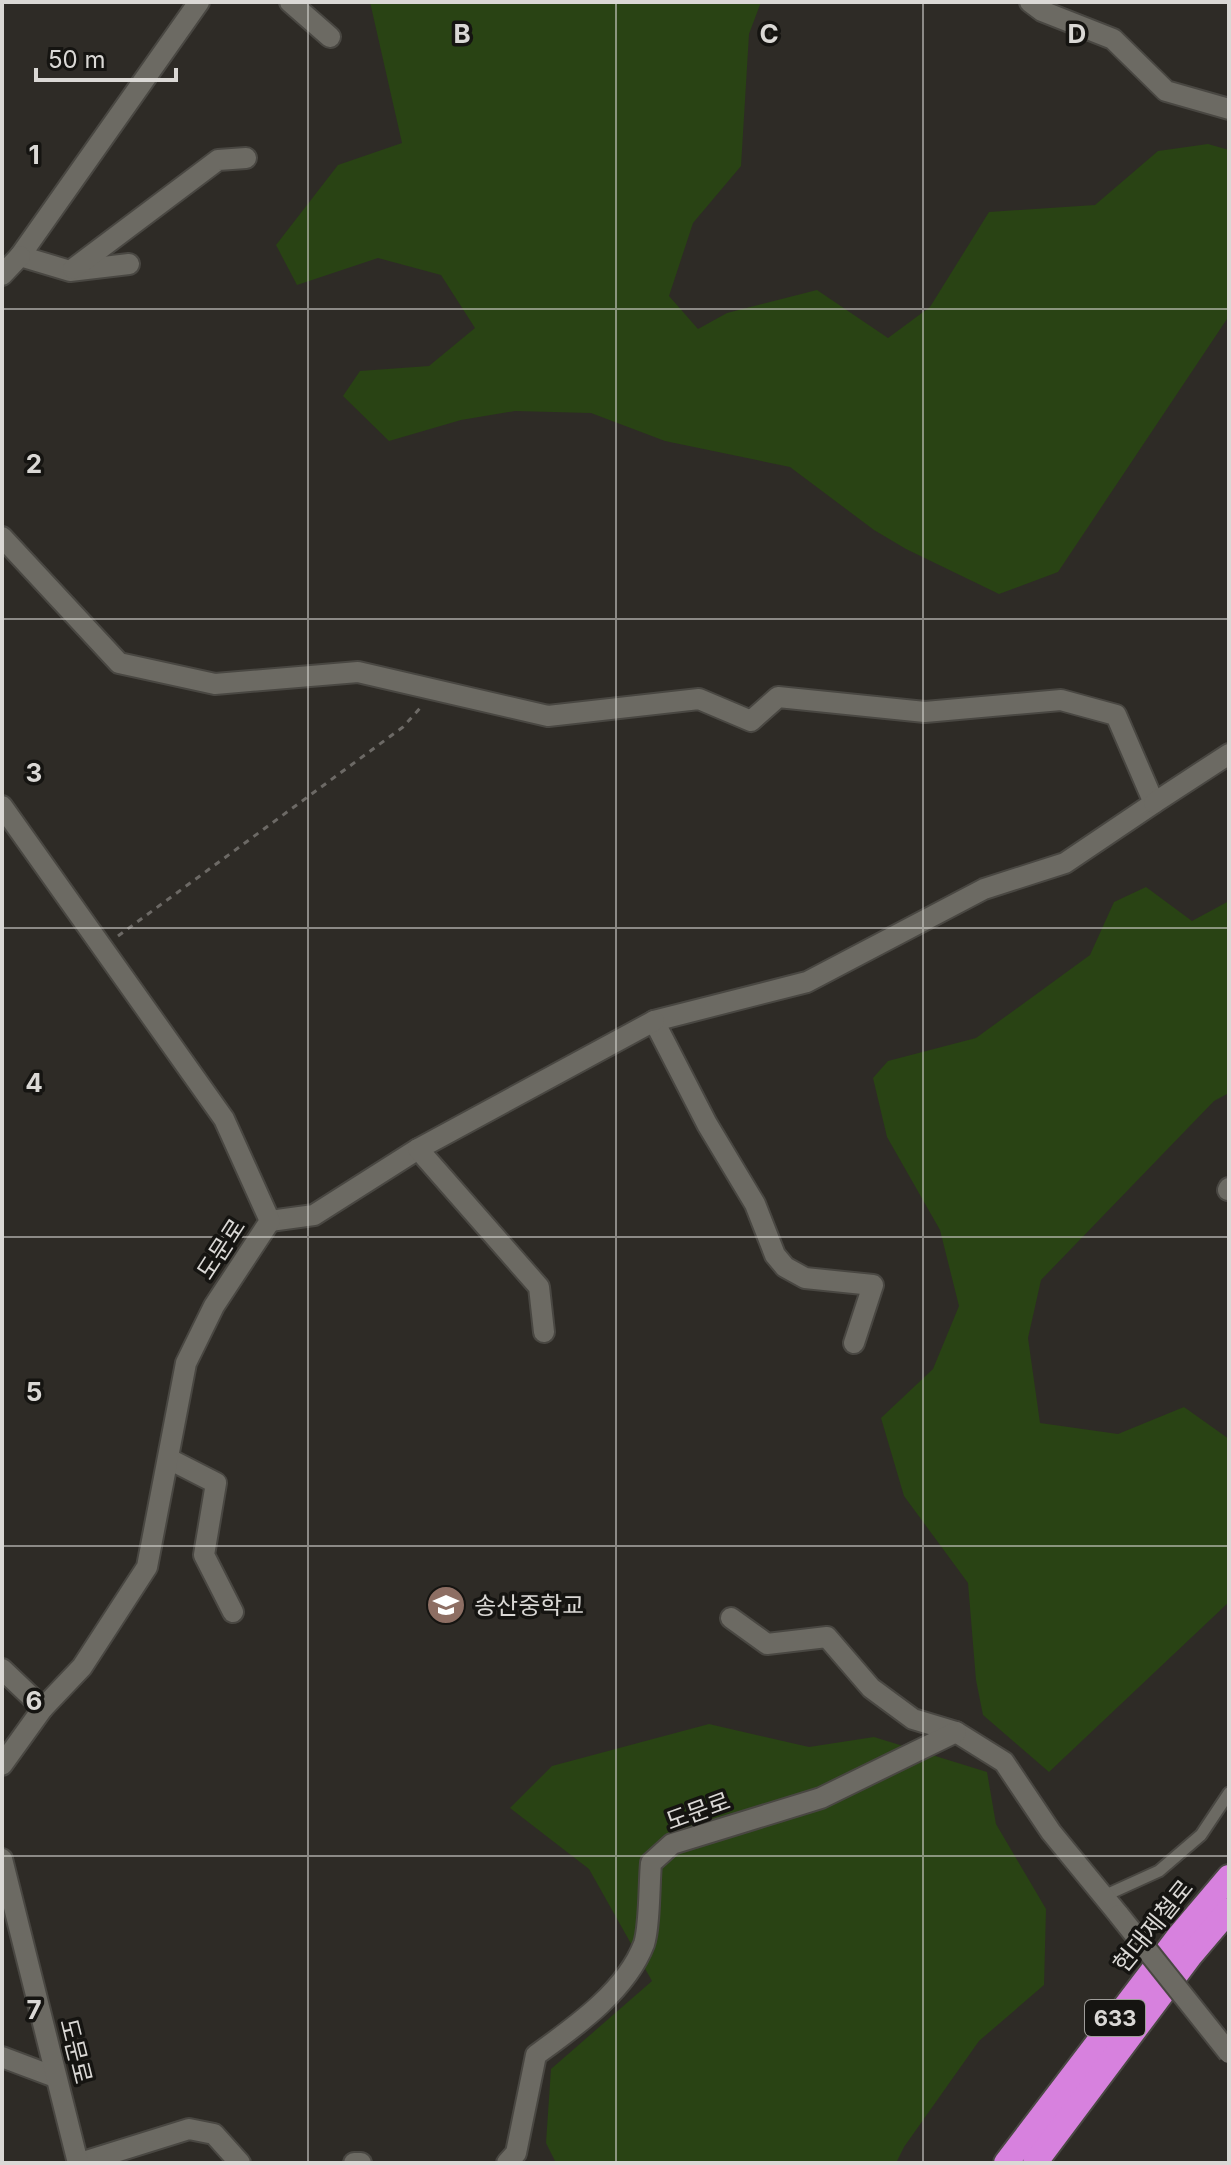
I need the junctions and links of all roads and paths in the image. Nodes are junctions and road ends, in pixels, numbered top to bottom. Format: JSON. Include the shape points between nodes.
{"nodes":[{"id":1,"x":199,"y":2,"type":"edge"},
{"id":2,"x":290,"y":2,"type":"edge"},
{"id":3,"x":1030,"y":2,"type":"edge"},
{"id":4,"x":330,"y":37,"type":"dead end"},
{"id":5,"x":1229,"y":109,"type":"edge"},
{"id":6,"x":246,"y":158,"type":"dead end"},
{"id":7,"x":20,"y":256,"type":"junction"},
{"id":8,"x":129,"y":264,"type":"dead end"},
{"id":9,"x":70,"y":271,"type":"junction"},
{"id":10,"x":2,"y":275,"type":"edge"},
{"id":11,"x":2,"y":537,"type":"edge"},
{"id":12,"x":435,"y":690,"type":"junction"},
{"id":13,"x":1229,"y":754,"type":"edge"},
{"id":14,"x":1154,"y":803,"type":"junction"},
{"id":15,"x":2,"y":806,"type":"edge"},
{"id":16,"x":102,"y":947,"type":"junction"},
{"id":17,"x":654,"y":1021,"type":"junction"},
{"id":18,"x":418,"y":1149,"type":"junction"},
{"id":19,"x":270,"y":1221,"type":"junction"},
{"id":20,"x":544,"y":1332,"type":"dead end"},
{"id":21,"x":854,"y":1343,"type":"dead end"},
{"id":22,"x":169,"y":1459,"type":"junction"},
{"id":23,"x":233,"y":1612,"type":"dead end"},
{"id":24,"x":731,"y":1618,"type":"dead end"},
{"id":25,"x":2,"y":1669,"type":"edge"},
{"id":26,"x":43,"y":1708,"type":"junction"},
{"id":27,"x":956,"y":1732,"type":"junction"},
{"id":28,"x":2,"y":1765,"type":"edge"},
{"id":29,"x":1229,"y":1793,"type":"edge"},
{"id":30,"x":2,"y":1859,"type":"edge"},
{"id":31,"x":1229,"y":1877,"type":"edge"},
{"id":32,"x":1104,"y":1896,"type":"junction"},
{"id":33,"x":1229,"y":1910,"type":"edge"},
{"id":34,"x":1229,"y":2053,"type":"edge"},
{"id":35,"x":2,"y":2057,"type":"edge"},
{"id":36,"x":55,"y":2077,"type":"junction"},
{"id":37,"x":79,"y":2163,"type":"edge"},
{"id":38,"x":240,"y":2163,"type":"edge"},
{"id":39,"x":354,"y":2163,"type":"edge"},
{"id":40,"x":361,"y":2163,"type":"edge"},
{"id":41,"x":507,"y":2163,"type":"edge"},
{"id":42,"x":1006,"y":2163,"type":"edge"},
{"id":43,"x":1035,"y":2163,"type":"edge"}],
"edges":[{"from":1,"to":7,"type":"street"},
{"from":2,"to":4,"type":"street"},
{"from":3,"to":5,"type":"street","via":[[1113,39],[1166,91]]},
{"from":6,"to":9,"type":"street","via":[[218,160]]},
{"from":7,"to":9,"type":"street"},
{"from":7,"to":10,"type":"street"},
{"from":8,"to":9,"type":"street"},
{"from":11,"to":12,"type":"street","via":[[119,663],[215,684],[358,672]]},
{"from":12,"to":14,"type":"street","via":[[548,716],[699,699],[751,721],[778,697],[925,712],[1061,700],[1116,715]]},
{"from":12,"to":16,"type":"path","via":[[403,727]]},
{"from":13,"to":14,"type":"street"},
{"from":14,"to":17,"type":"street","via":[[1065,863],[984,889],[807,982]]},
{"from":15,"to":16,"type":"street","name":"도문로"},
{"from":16,"to":19,"type":"street","name":"도문로","via":[[224,1119]]},
{"from":17,"to":18,"type":"street"},
{"from":17,"to":21,"type":"street","via":[[755,1204],[775,1255],[805,1278],[873,1285]]},
{"from":18,"to":19,"type":"street","via":[[314,1215]]},
{"from":18,"to":20,"type":"street","via":[[539,1287]]},
{"from":19,"to":22,"type":"street","name":"도문로","via":[[214,1306],[186,1363]]},
{"from":22,"to":23,"type":"street","via":[[216,1483],[204,1555]]},
{"from":22,"to":26,"type":"street","name":"도문로","via":[[147,1567],[82,1667]]},
{"from":24,"to":27,"type":"street","via":[[767,1644],[827,1637],[871,1688],[913,1719]]},
{"from":25,"to":26,"type":"street"},
{"from":26,"to":28,"type":"street","name":"도문로"},
{"from":27,"to":32,"type":"street","via":[[1004,1762],[1051,1832]]},
{"from":27,"to":41,"type":"street","name":"도문로","via":[[821,1798],[672,1844],[651,1863],[644,1943],[619,1985],[536,2055],[516,2153]]},
{"from":29,"to":32,"type":"lane","via":[[1201,1835],[1159,1871]]},
{"from":30,"to":36,"type":"street","name":"도문로"},
{"from":31,"to":42,"type":"highway","name":"현대제철로","number":"633"},
{"from":32,"to":34,"type":"street","bridge":true},
{"from":33,"to":43,"type":"highway","name":"현대제철로","number":"633"},
{"from":35,"to":36,"type":"street"},
{"from":36,"to":37,"type":"street","name":"도문로"},
{"from":37,"to":38,"type":"street","name":"도문로","via":[[189,2129],[214,2134]]},
{"from":39,"to":40,"type":"street"}]}
